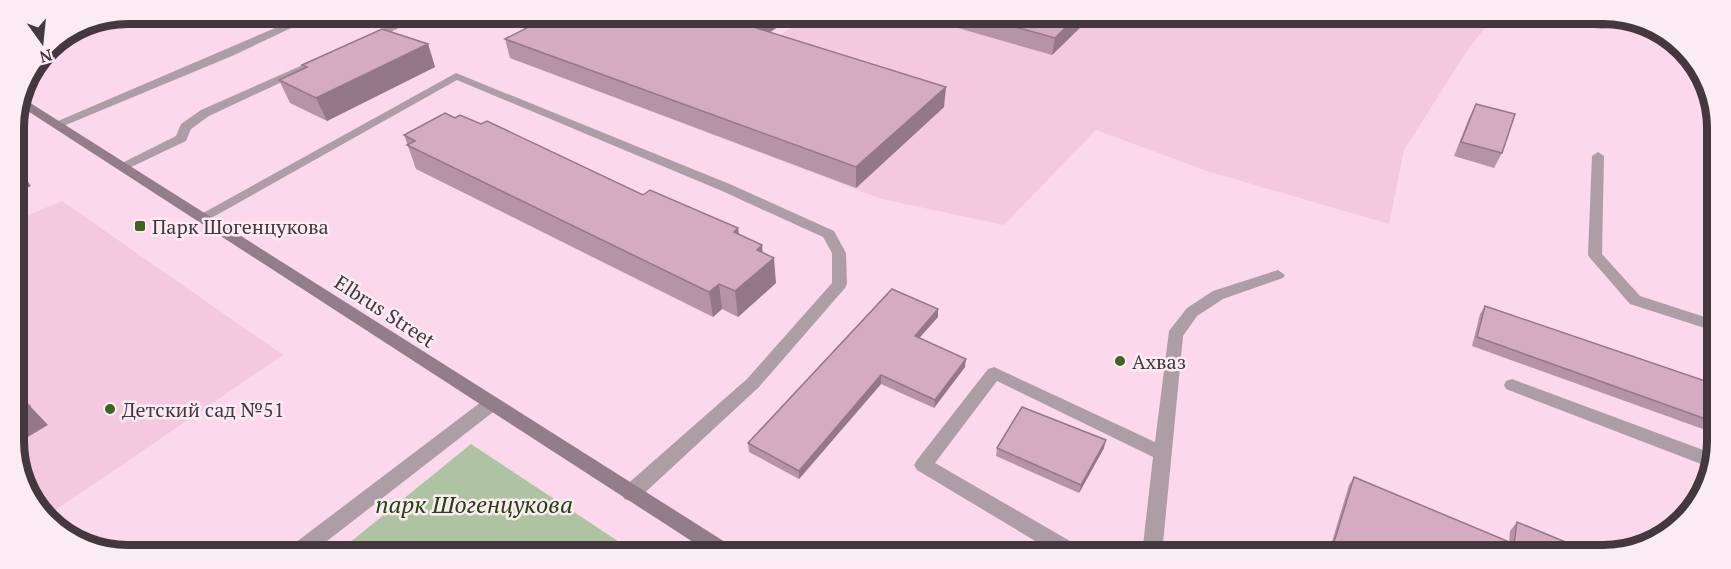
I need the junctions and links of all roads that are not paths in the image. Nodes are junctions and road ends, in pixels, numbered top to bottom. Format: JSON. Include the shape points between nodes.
{"nodes":[{"id":1,"x":294,"y":24,"type":"edge"},
{"id":2,"x":400,"y":24,"type":"edge"},
{"id":3,"x":1586,"y":24,"type":"edge"},
{"id":4,"x":1610,"y":24,"type":"edge"},
{"id":5,"x":357,"y":44,"type":"edge"},
{"id":6,"x":335,"y":54,"type":"edge"},
{"id":7,"x":27,"y":105,"type":"edge"},
{"id":8,"x":57,"y":124,"type":"junction"},
{"id":9,"x":1598,"y":156,"type":"dead end"},
{"id":10,"x":122,"y":166,"type":"junction"},
{"id":11,"x":201,"y":218,"type":"junction"},
{"id":12,"x":1278,"y":275,"type":"dead end"},
{"id":13,"x":1707,"y":324,"type":"edge"},
{"id":14,"x":1512,"y":385,"type":"dead end"},
{"id":15,"x":491,"y":404,"type":"junction"},
{"id":16,"x":1163,"y":454,"type":"junction"},
{"id":17,"x":1705,"y":459,"type":"edge"},
{"id":18,"x":631,"y":493,"type":"junction"},
{"id":19,"x":307,"y":545,"type":"edge"},
{"id":20,"x":713,"y":545,"type":"edge"},
{"id":21,"x":1060,"y":545,"type":"edge"},
{"id":22,"x":1153,"y":545,"type":"edge"}],
"edges":[{"from":1,"to":8,"type":"street"},
{"from":2,"to":5,"type":"street"},
{"from":3,"to":4,"type":"street"},
{"from":6,"to":10,"type":"street","via":[[205,113],[185,127],[182,138]]},
{"from":7,"to":8,"type":"street","name":"Elbrus Street"},
{"from":8,"to":10,"type":"street","name":"Elbrus Street"},
{"from":9,"to":13,"type":"street","via":[[1595,255],[1635,300]]},
{"from":10,"to":11,"type":"street","name":"Elbrus Street"},
{"from":11,"to":15,"type":"street","name":"Elbrus Street"},
{"from":11,"to":18,"type":"street","via":[[456,76],[829,234],[840,253],[840,284],[753,383]]},
{"from":12,"to":16,"type":"street","via":[[1218,295],[1192,312],[1175,334]]},
{"from":14,"to":17,"type":"street"},
{"from":15,"to":18,"type":"street","name":"Elbrus Street"},
{"from":15,"to":19,"type":"street"},
{"from":16,"to":21,"type":"street","via":[[994,373],[923,465]]},
{"from":16,"to":22,"type":"street"},
{"from":18,"to":20,"type":"street","name":"Elbrus Street"}]}
